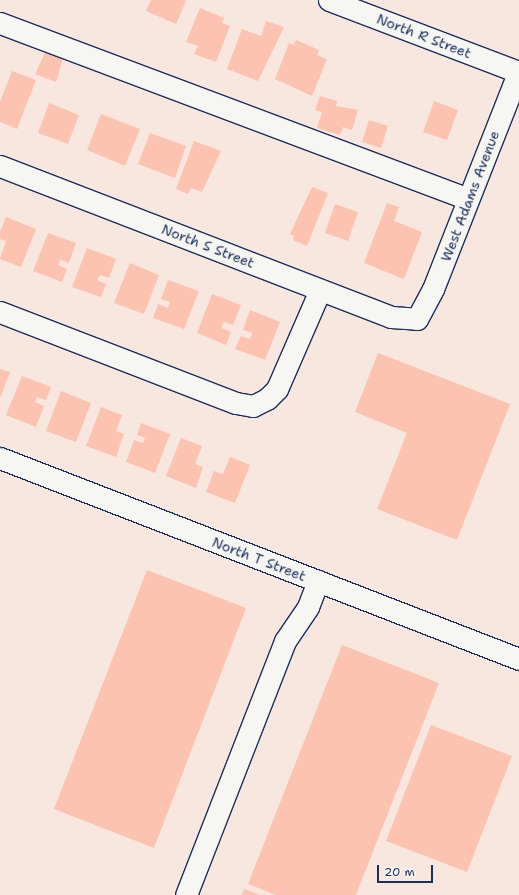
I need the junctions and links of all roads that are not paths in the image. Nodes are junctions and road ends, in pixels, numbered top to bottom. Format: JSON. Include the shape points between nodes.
{"nodes":[{"id":1,"x":329,"y":0,"type":"edge"},
{"id":2,"x":0,"y":23,"type":"edge"},
{"id":3,"x":519,"y":72,"type":"edge"},
{"id":4,"x":0,"y":166,"type":"edge"},
{"id":5,"x":468,"y":199,"type":"junction"},
{"id":6,"x":320,"y":290,"type":"junction"},
{"id":7,"x":0,"y":312,"type":"edge"},
{"id":8,"x":417,"y":318,"type":"joint"},
{"id":9,"x":0,"y":458,"type":"edge"},
{"id":10,"x":318,"y":581,"type":"junction"},
{"id":11,"x":519,"y":659,"type":"edge"},
{"id":12,"x":186,"y":895,"type":"edge"}],
"edges":[{"from":1,"to":3,"type":"street","name":"North R Street"},
{"from":2,"to":5,"type":"street"},
{"from":3,"to":5,"type":"street","name":"West Adams Avenue"},
{"from":4,"to":6,"type":"street","name":"North S Street"},
{"from":5,"to":8,"type":"street","name":"West Adams Avenue","via":[[433,289]]},
{"from":6,"to":7,"type":"street","via":[[276,389],[267,399],[253,406],[236,403]]},
{"from":6,"to":8,"type":"street","name":"North S Street","via":[[391,317]]},
{"from":9,"to":10,"type":"street","name":"North T Street"},
{"from":10,"to":11,"type":"street","name":"North T Street"},
{"from":10,"to":12,"type":"street","via":[[308,607],[285,641]]}]}
